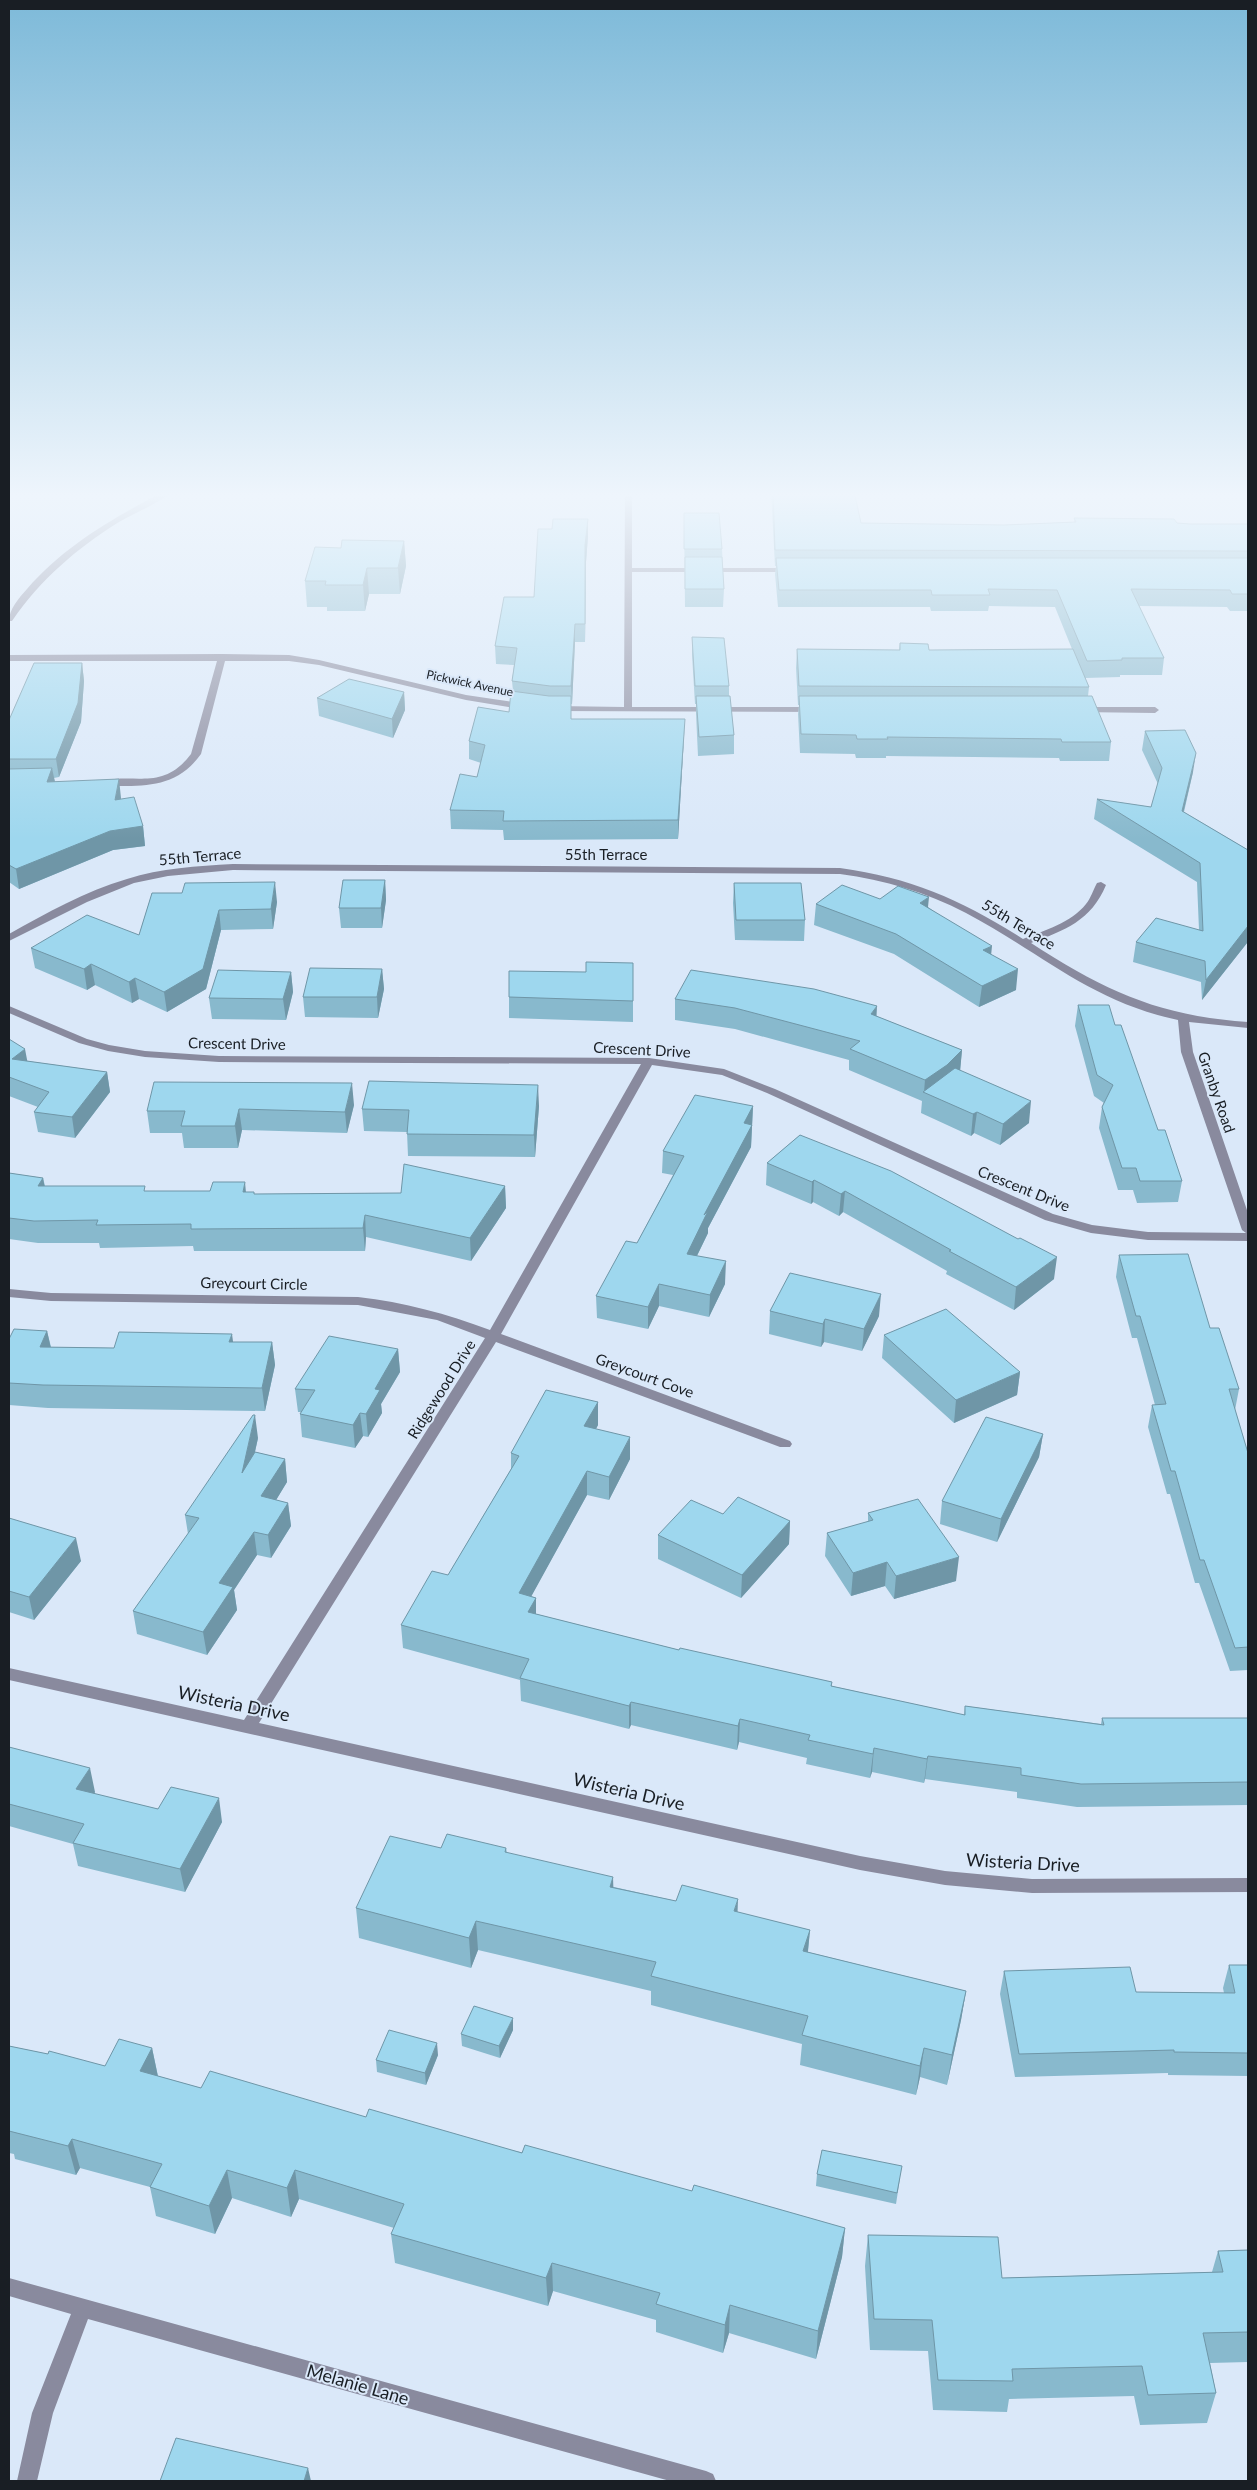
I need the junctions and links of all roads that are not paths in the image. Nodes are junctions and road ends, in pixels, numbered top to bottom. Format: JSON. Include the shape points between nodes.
{"nodes":[{"id":1,"x":16,"y":607,"type":"edge"},
{"id":2,"x":627,"y":607,"type":"edge"},
{"id":3,"x":9,"y":619,"type":"edge"},
{"id":4,"x":222,"y":656,"type":"junction"},
{"id":5,"x":9,"y":658,"type":"edge"},
{"id":6,"x":535,"y":708,"type":"edge"},
{"id":7,"x":550,"y":709,"type":"edge"},
{"id":8,"x":628,"y":710,"type":"junction"},
{"id":9,"x":827,"y":710,"type":"edge"},
{"id":10,"x":1076,"y":710,"type":"edge"},
{"id":11,"x":1155,"y":710,"type":"dead end"},
{"id":12,"x":97,"y":783,"type":"edge"},
{"id":13,"x":1101,"y":885,"type":"dead end"},
{"id":14,"x":9,"y":938,"type":"edge"},
{"id":15,"x":1024,"y":942,"type":"junction"},
{"id":16,"x":9,"y":1009,"type":"edge"},
{"id":17,"x":1184,"y":1018,"type":"junction"},
{"id":18,"x":1248,"y":1025,"type":"edge"},
{"id":19,"x":649,"y":1061,"type":"junction"},
{"id":20,"x":1248,"y":1230,"type":"edge"},
{"id":21,"x":1248,"y":1237,"type":"edge"},
{"id":22,"x":9,"y":1293,"type":"edge"},
{"id":23,"x":493,"y":1336,"type":"junction"},
{"id":24,"x":785,"y":1444,"type":"dead end"},
{"id":25,"x":9,"y":1674,"type":"edge"},
{"id":26,"x":249,"y":1726,"type":"junction"},
{"id":27,"x":1248,"y":1885,"type":"edge"},
{"id":28,"x":9,"y":2287,"type":"edge"},
{"id":29,"x":83,"y":2307,"type":"junction"},
{"id":30,"x":27,"y":2481,"type":"edge"},
{"id":31,"x":706,"y":2481,"type":"edge"}],
"edges":[{"from":1,"to":3,"type":"street"},
{"from":2,"to":8,"type":"street"},
{"from":4,"to":5,"type":"street","name":"Pickwick Avenue"},
{"from":4,"to":6,"type":"street","name":"Pickwick Avenue","via":[[289,658],[334,664],[466,698]]},
{"from":4,"to":12,"type":"street","via":[[190,766],[160,781]]},
{"from":7,"to":8,"type":"street"},
{"from":8,"to":9,"type":"street"},
{"from":10,"to":11,"type":"street"},
{"from":13,"to":15,"type":"street","via":[[1093,905],[1083,915]]},
{"from":14,"to":15,"type":"street","name":"55th Terrace","via":[[71,905],[131,881],[195,870],[253,867],[840,871],[903,882],[932,892]]},
{"from":15,"to":17,"type":"street","name":"55th Terrace","via":[[1102,990],[1158,1012]]},
{"from":16,"to":19,"type":"street","name":"Crescent Drive","via":[[83,1041],[154,1055],[219,1059]]},
{"from":17,"to":18,"type":"street","name":"55th Terrace","via":[[1222,1025]]},
{"from":17,"to":20,"type":"street","name":"Granby Road","via":[[1187,1052]]},
{"from":19,"to":21,"type":"street","name":"Crescent Drive","via":[[724,1072],[1049,1217],[1091,1229],[1148,1236]]},
{"from":19,"to":23,"type":"street","name":"Ridgewood Drive"},
{"from":22,"to":23,"type":"street","name":"Greycourt Circle","via":[[51,1297],[376,1302],[441,1318]]},
{"from":23,"to":24,"type":"street","name":"Greycourt Cove"},
{"from":23,"to":26,"type":"street","name":"Ridgewood Drive"},
{"from":25,"to":26,"type":"street","name":"Wisteria Drive"},
{"from":26,"to":27,"type":"street","name":"Wisteria Drive","via":[[841,1858],[945,1878],[1032,1886]]},
{"from":28,"to":29,"type":"street","name":"Melanie Lane"},
{"from":29,"to":30,"type":"street","via":[[44,2403]]},
{"from":29,"to":31,"type":"street","name":"Melanie Lane"}]}
